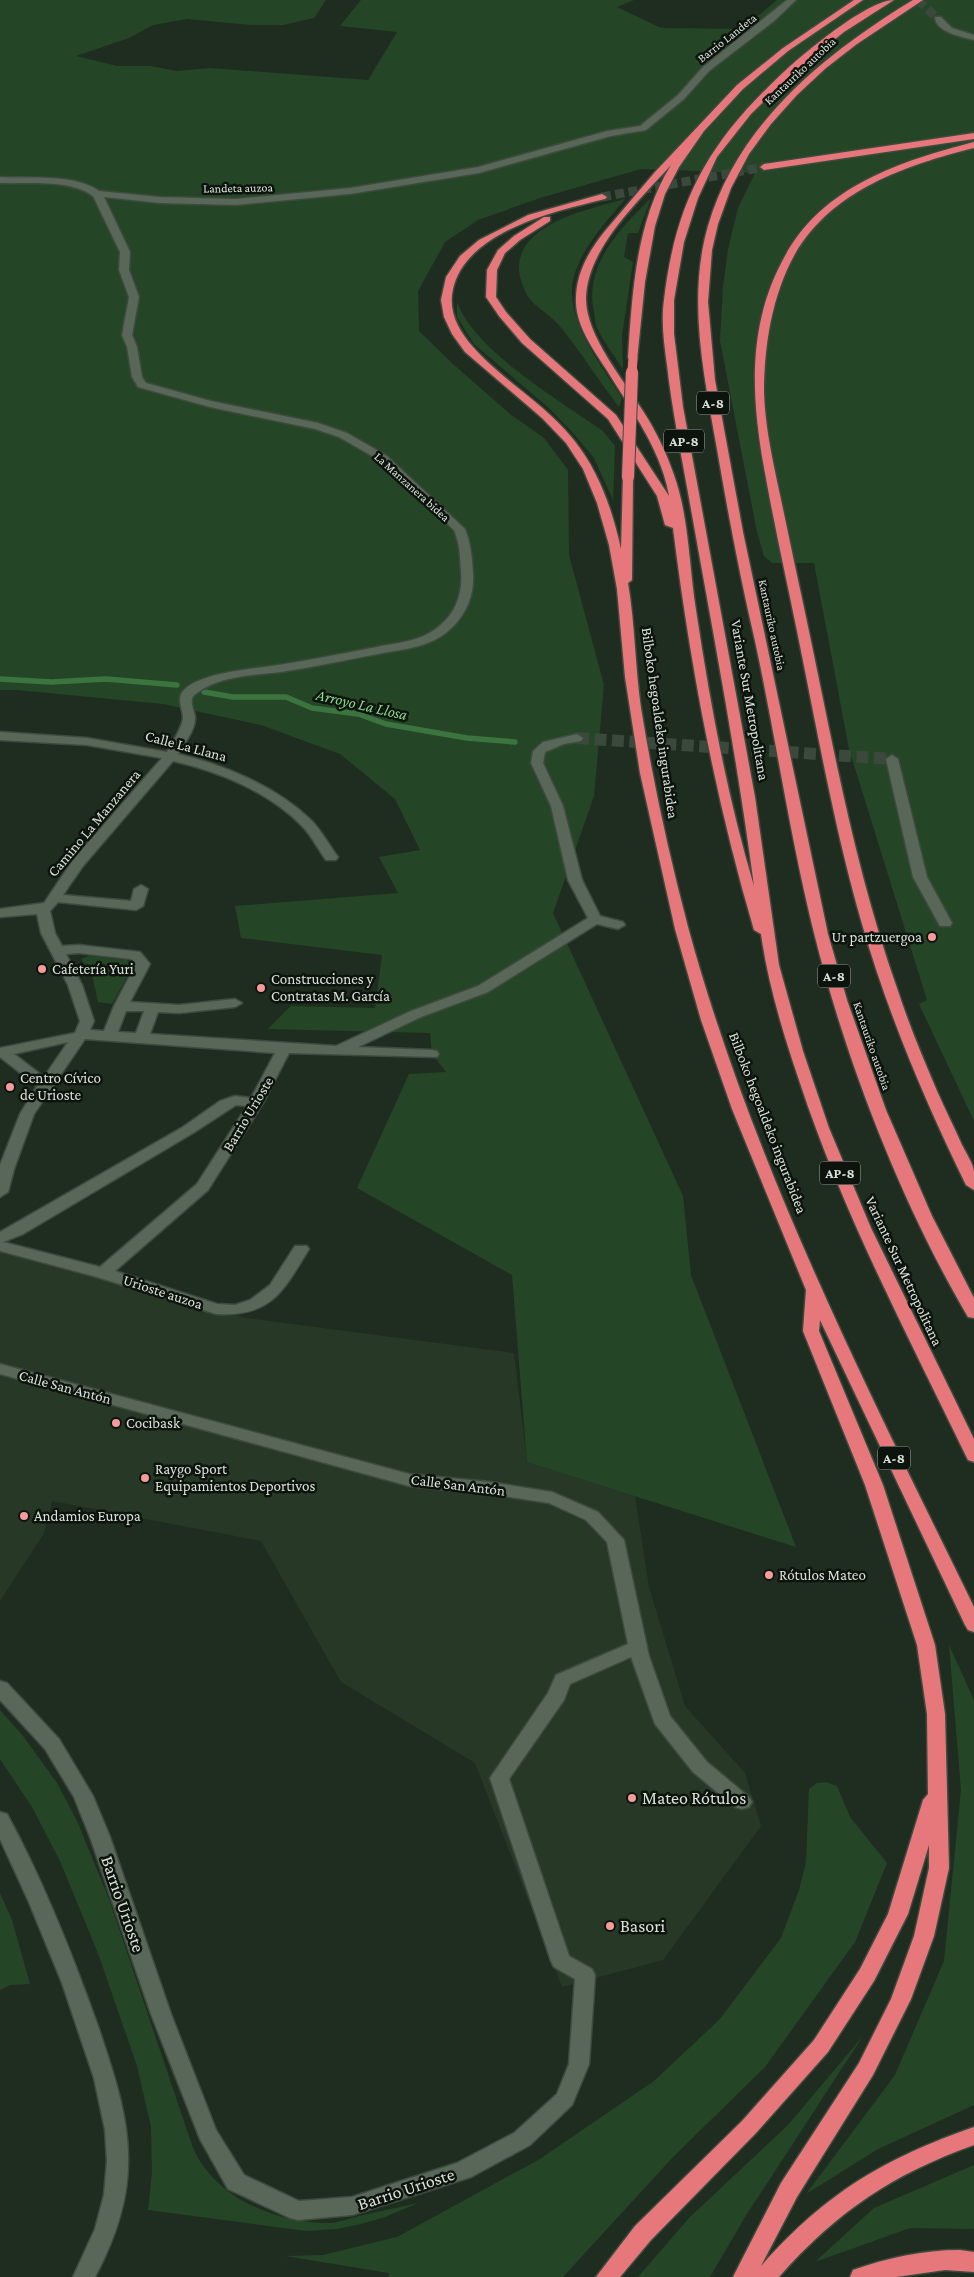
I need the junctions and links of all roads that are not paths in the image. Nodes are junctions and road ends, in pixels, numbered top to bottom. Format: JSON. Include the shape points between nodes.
{"nodes":[{"id":1,"x":792,"y":0,"type":"edge"},
{"id":2,"x":859,"y":0,"type":"edge"},
{"id":3,"x":890,"y":0,"type":"edge"},
{"id":4,"x":919,"y":0,"type":"edge"},
{"id":5,"x":938,"y":19,"type":"tunnel mouth"},
{"id":6,"x":974,"y":38,"type":"edge"},
{"id":7,"x":697,"y":133,"type":"junction"},
{"id":8,"x":974,"y":136,"type":"edge"},
{"id":9,"x":974,"y":145,"type":"edge"},
{"id":10,"x":764,"y":167,"type":"tunnel mouth"},
{"id":11,"x":0,"y":180,"type":"edge"},
{"id":12,"x":379,"y":187,"type":"joint"},
{"id":13,"x":97,"y":194,"type":"junction"},
{"id":14,"x":683,"y":568,"type":"junction"},
{"id":15,"x":625,"y":603,"type":"junction"},
{"id":16,"x":0,"y":736,"type":"edge"},
{"id":17,"x":577,"y":738,"type":"tunnel mouth"},
{"id":18,"x":170,"y":757,"type":"junction"},
{"id":19,"x":892,"y":759,"type":"dead end"},
{"id":20,"x":331,"y":857,"type":"dead end"},
{"id":21,"x":141,"y":889,"type":"dead end"},
{"id":22,"x":54,"y":898,"type":"junction"},
{"id":23,"x":43,"y":909,"type":"junction"},
{"id":24,"x":0,"y":913,"type":"edge"},
{"id":25,"x":596,"y":919,"type":"junction"},
{"id":26,"x":945,"y":923,"type":"dead end"},
{"id":27,"x":618,"y":925,"type":"dead end"},
{"id":28,"x":58,"y":951,"type":"junction"},
{"id":29,"x":772,"y":965,"type":"junction"},
{"id":30,"x":234,"y":1003,"type":"dead end"},
{"id":31,"x":121,"y":1006,"type":"junction"},
{"id":32,"x":152,"y":1009,"type":"junction"},
{"id":33,"x":86,"y":1021,"type":"junction"},
{"id":34,"x":81,"y":1035,"type":"junction"},
{"id":35,"x":110,"y":1035,"type":"junction"},
{"id":36,"x":141,"y":1038,"type":"junction"},
{"id":37,"x":284,"y":1050,"type":"junction"},
{"id":38,"x":327,"y":1050,"type":"junction"},
{"id":39,"x":2,"y":1052,"type":"edge"},
{"id":40,"x":432,"y":1054,"type":"dead end"},
{"id":41,"x":45,"y":1085,"type":"junction"},
{"id":42,"x":256,"y":1103,"type":"junction"},
{"id":43,"x":974,"y":1185,"type":"edge"},
{"id":44,"x":0,"y":1192,"type":"edge"},
{"id":45,"x":0,"y":1238,"type":"edge"},
{"id":46,"x":0,"y":1246,"type":"edge"},
{"id":47,"x":301,"y":1249,"type":"dead end"},
{"id":48,"x":103,"y":1273,"type":"junction"},
{"id":49,"x":813,"y":1290,"type":"junction"},
{"id":50,"x":974,"y":1313,"type":"edge"},
{"id":51,"x":0,"y":1369,"type":"edge"},
{"id":52,"x":974,"y":1456,"type":"edge"},
{"id":53,"x":974,"y":1625,"type":"edge"},
{"id":54,"x":638,"y":1646,"type":"junction"},
{"id":55,"x":0,"y":1688,"type":"edge"},
{"id":56,"x":936,"y":1789,"type":"junction"},
{"id":57,"x":742,"y":1802,"type":"dead end"},
{"id":58,"x":0,"y":1819,"type":"edge"},
{"id":59,"x":974,"y":2136,"type":"edge"},
{"id":60,"x":974,"y":2262,"type":"edge"},
{"id":61,"x":84,"y":2277,"type":"edge"},
{"id":62,"x":607,"y":2277,"type":"edge"},
{"id":63,"x":744,"y":2277,"type":"edge"},
{"id":64,"x":765,"y":2277,"type":"edge"},
{"id":65,"x":861,"y":2277,"type":"edge"}],
"edges":[{"from":1,"to":12,"type":"street","name":"Barrio Landeta","via":[[706,69],[657,119],[643,128],[610,132],[479,170]]},
{"from":2,"to":7,"type":"highway","name":"Kantauriko autobia","number":"A-8","via":[[761,66],[720,105]]},
{"from":3,"to":29,"type":"highway","name":"Variante Sur Metropolitana","number":"AP-8","via":[[788,73],[745,116],[713,158],[685,220],[668,307],[678,407],[749,797]]},
{"from":4,"to":50,"type":"highway","name":"Kantauriko autobia","number":"A-8","via":[[853,43],[812,77],[772,117],[740,160],[714,220],[704,259],[702,307],[706,366],[748,587],[812,890],[839,996],[883,1123],[924,1216]]},
{"from":5,"to":6,"type":"street","via":[[958,34]]},
{"from":7,"to":14,"type":"highway","via":[[657,173],[599,244],[583,278],[581,305],[594,342],[658,442],[676,496]]},
{"from":7,"to":15,"type":"highway","name":"Kantauriko autobia","number":"A-8","bridge":true,"via":[[671,173],[655,206],[636,305]]},
{"from":8,"to":10,"type":"highway"},
{"from":9,"to":43,"type":"highway","via":[[921,160],[871,181],[817,217],[789,256],[767,316],[759,394],[765,449],[779,518],[868,922],[912,1053]]},
{"from":11,"to":13,"type":"street","via":[[66,183],[90,188]]},
{"from":12,"to":13,"type":"street","name":"Landeta auzoa","via":[[236,202]]},
{"from":13,"to":18,"type":"street","name":"La Manzanera bidea","via":[[125,252],[124,270],[134,297],[127,335],[142,385],[220,406],[318,426],[363,445],[383,458],[459,529],[469,567],[463,604],[453,620],[435,635],[414,643],[237,674],[204,683],[189,692],[185,702],[189,718]]},
{"from":14,"to":15,"type":"highway","via":[[663,496],[612,416],[526,341],[492,297],[492,270],[501,252],[517,238],[551,218],[602,197],[540,213],[492,236],[470,252],[450,279],[446,296],[447,314],[455,332],[471,351],[545,415],[588,466],[605,510]]},
{"from":14,"to":29,"type":"highway","via":[[724,798],[744,880]]},
{"from":15,"to":49,"type":"highway","name":"Bilboko hegoaldeko ingurabidea","number":"A-8","via":[[631,675],[648,790],[683,935],[745,1122]]},
{"from":16,"to":18,"type":"street","name":"Calle La Llana","via":[[84,741]]},
{"from":17,"to":25,"type":"street","via":[[547,745],[539,751],[537,763],[557,806],[575,880]]},
{"from":18,"to":20,"type":"street","name":"Calle La Llana","via":[[231,774],[287,804],[321,838]]},
{"from":18,"to":22,"type":"street","name":"Camino La Manzanera","via":[[78,863]]},
{"from":19,"to":26,"type":"street","via":[[920,877]]},
{"from":21,"to":22,"type":"street","via":[[136,906]]},
{"from":22,"to":23,"type":"street","name":"Camino La Manzanera"},
{"from":23,"to":24,"type":"street"},
{"from":23,"to":28,"type":"street","via":[[48,933]]},
{"from":25,"to":27,"type":"street"},
{"from":25,"to":38,"type":"street","via":[[483,989],[416,1014],[347,1047]]},
{"from":28,"to":31,"type":"street","via":[[79,949],[134,955],[143,964]]},
{"from":28,"to":33,"type":"street","via":[[80,997]]},
{"from":29,"to":52,"type":"highway","name":"Variante Sur Metropolitana","number":"AP-8","via":[[822,1128],[862,1228]]},
{"from":30,"to":32,"type":"street"},
{"from":31,"to":32,"type":"street"},
{"from":31,"to":35,"type":"street"},
{"from":32,"to":36,"type":"street"},
{"from":33,"to":34,"type":"street"},
{"from":33,"to":35,"type":"street","via":[[104,1028]]},
{"from":34,"to":35,"type":"street"},
{"from":34,"to":39,"type":"street"},
{"from":34,"to":41,"type":"street"},
{"from":35,"to":36,"type":"street"},
{"from":36,"to":37,"type":"street"},
{"from":37,"to":38,"type":"street"},
{"from":37,"to":42,"type":"street","name":"Barrio Urioste"},
{"from":38,"to":40,"type":"street"},
{"from":39,"to":41,"type":"street"},
{"from":41,"to":44,"type":"street","via":[[27,1114]]},
{"from":42,"to":45,"type":"street","via":[[235,1100],[225,1104],[188,1130]]},
{"from":42,"to":48,"type":"street","name":"Barrio Urioste","via":[[203,1187]]},
{"from":46,"to":48,"type":"street","name":"Urioste auzoa"},
{"from":47,"to":48,"type":"street","name":"Urioste auzoa","via":[[276,1289],[256,1304],[236,1310],[216,1309]]},
{"from":49,"to":53,"type":"highway","name":"Bilboko hegoaldeko ingurabidea","number":"A-8"},
{"from":49,"to":56,"type":"highway","via":[[811,1330],[874,1485],[926,1645],[936,1714]]},
{"from":51,"to":54,"type":"street","name":"Calle San Antón","via":[[409,1480],[552,1498],[592,1516],[615,1540]]},
{"from":54,"to":55,"type":"street","name":"Barrio Urioste","via":[[562,1680],[557,1695],[500,1778],[561,1961],[585,1976],[579,2064],[565,2099],[522,2139],[463,2170],[352,2206],[298,2211],[236,2182],[207,2134],[83,1796],[52,1744]]},
{"from":54,"to":57,"type":"street","name":"Calle San Antón","via":[[662,1719],[700,1767]]},
{"from":56,"to":62,"type":"highway","via":[[898,1914],[867,1975],[820,2046],[748,2127],[643,2233]]},
{"from":56,"to":63,"type":"highway","via":[[939,1868],[924,1936],[901,1999],[866,2069],[789,2190]]},
{"from":58,"to":61,"type":"street","via":[[30,1879],[80,2003],[112,2109],[117,2142],[116,2182],[110,2216],[98,2252]]},
{"from":59,"to":64,"type":"highway","via":[[927,2151],[840,2201],[796,2240]]},
{"from":60,"to":65,"type":"highway","via":[[906,2263]]}]}
